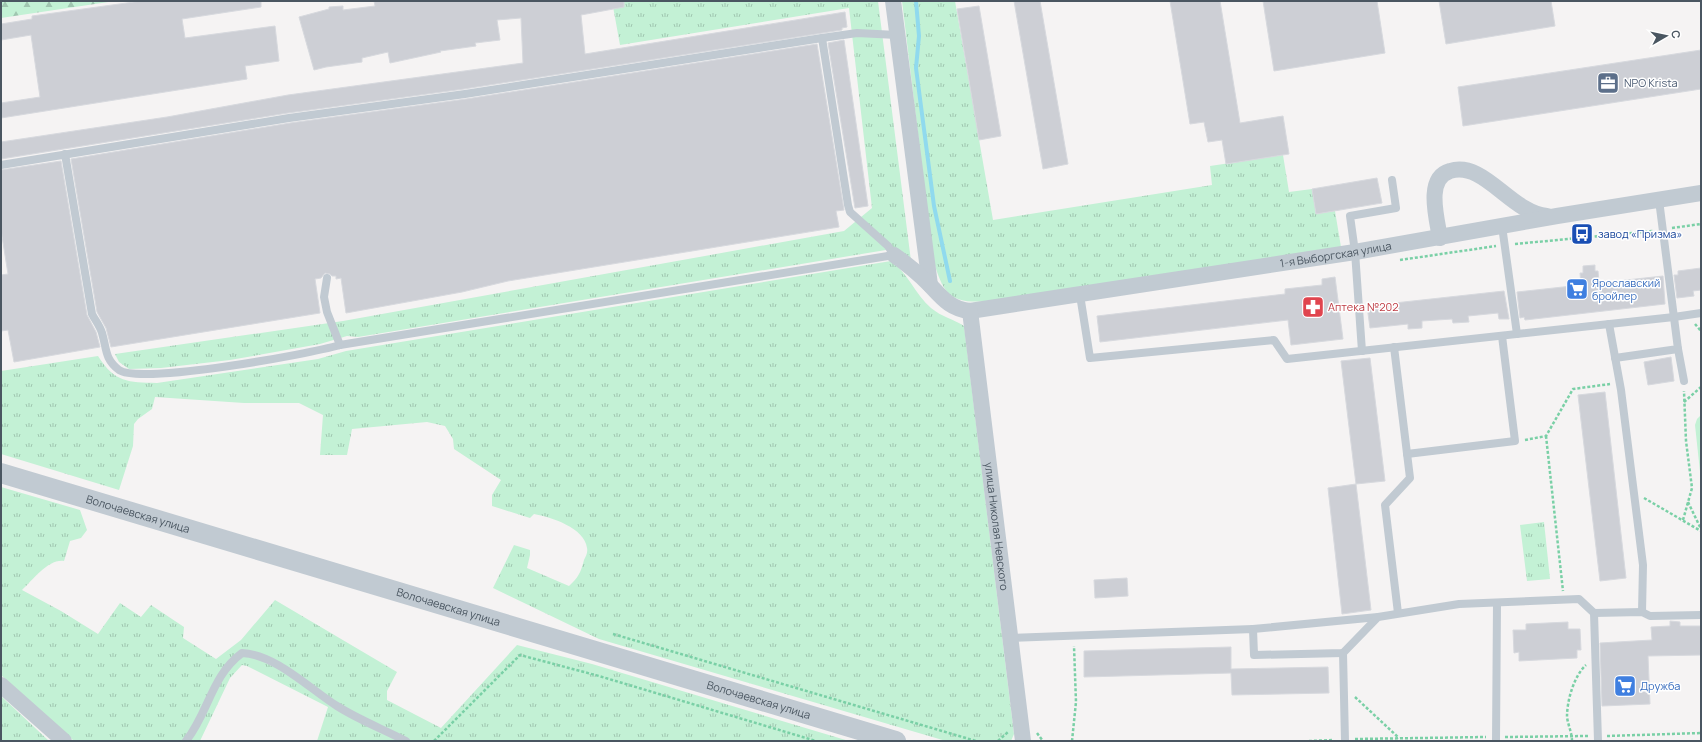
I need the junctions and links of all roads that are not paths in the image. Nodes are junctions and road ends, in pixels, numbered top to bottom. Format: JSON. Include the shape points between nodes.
{"nodes":[{"id":1,"x":893,"y":1,"type":"edge"},
{"id":2,"x":897,"y":34,"type":"junction"},
{"id":3,"x":822,"y":38,"type":"junction"},
{"id":4,"x":65,"y":154,"type":"junction"},
{"id":5,"x":1,"y":165,"type":"edge"},
{"id":6,"x":1392,"y":180,"type":"dead end"},
{"id":7,"x":1701,"y":193,"type":"edge"},
{"id":8,"x":1659,"y":200,"type":"junction"},
{"id":9,"x":1557,"y":216,"type":"junction"},
{"id":10,"x":1502,"y":226,"type":"junction"},
{"id":11,"x":1440,"y":238,"type":"junction"},
{"id":12,"x":1355,"y":252,"type":"junction"},
{"id":13,"x":894,"y":255,"type":"junction"},
{"id":14,"x":327,"y":278,"type":"dead end"},
{"id":15,"x":930,"y":285,"type":"junction"},
{"id":16,"x":1080,"y":295,"type":"junction"},
{"id":17,"x":970,"y":311,"type":"junction"},
{"id":18,"x":1701,"y":313,"type":"edge"},
{"id":19,"x":1674,"y":317,"type":"junction"},
{"id":20,"x":1609,"y":324,"type":"junction"},
{"id":21,"x":1517,"y":334,"type":"junction"},
{"id":22,"x":1502,"y":336,"type":"junction"},
{"id":23,"x":340,"y":345,"type":"junction"},
{"id":24,"x":1394,"y":347,"type":"junction"},
{"id":25,"x":1678,"y":349,"type":"junction"},
{"id":26,"x":1362,"y":351,"type":"junction"},
{"id":27,"x":1615,"y":358,"type":"junction"},
{"id":28,"x":1684,"y":381,"type":"road end"},
{"id":29,"x":1407,"y":454,"type":"junction"},
{"id":30,"x":1,"y":473,"type":"edge"},
{"id":31,"x":1497,"y":604,"type":"junction"},
{"id":32,"x":1642,"y":612,"type":"junction"},
{"id":33,"x":1594,"y":613,"type":"junction"},
{"id":34,"x":1398,"y":614,"type":"junction"},
{"id":35,"x":1701,"y":615,"type":"edge"},
{"id":36,"x":1378,"y":617,"type":"junction"},
{"id":37,"x":1253,"y":629,"type":"junction"},
{"id":38,"x":1010,"y":638,"type":"junction"},
{"id":39,"x":1343,"y":653,"type":"junction"},
{"id":40,"x":1,"y":685,"type":"edge"},
{"id":41,"x":64,"y":741,"type":"edge"},
{"id":42,"x":186,"y":741,"type":"edge"},
{"id":43,"x":406,"y":741,"type":"edge"},
{"id":44,"x":896,"y":741,"type":"edge"},
{"id":45,"x":1023,"y":741,"type":"edge"},
{"id":46,"x":1345,"y":741,"type":"edge"},
{"id":47,"x":1496,"y":741,"type":"edge"},
{"id":48,"x":1598,"y":741,"type":"edge"}],
"edges":[{"from":1,"to":2,"type":"street"},
{"from":2,"to":3,"type":"lane","via":[[858,33]]},
{"from":2,"to":15,"type":"street"},
{"from":3,"to":4,"type":"lane"},
{"from":3,"to":13,"type":"lane","via":[[850,212],[888,246]]},
{"from":4,"to":5,"type":"lane"},
{"from":4,"to":23,"type":"lane","via":[[92,314],[102,332],[107,358],[120,371],[139,374],[194,370],[315,352]]},
{"from":6,"to":12,"type":"lane","via":[[1396,208],[1350,216]]},
{"from":7,"to":8,"type":"street","name":"1-я Выборгская улица"},
{"from":8,"to":9,"type":"street","name":"1-я Выборгская улица"},
{"from":8,"to":19,"type":"lane"},
{"from":9,"to":10,"type":"street","name":"1-я Выборгская улица"},
{"from":9,"to":11,"type":"street","via":[[1541,215],[1526,210],[1472,171],[1454,170],[1440,178],[1436,188]]},
{"from":10,"to":11,"type":"street","name":"1-я Выборгская улица"},
{"from":10,"to":21,"type":"lane"},
{"from":11,"to":12,"type":"street","name":"1-я Выборгская улица"},
{"from":12,"to":16,"type":"street","name":"1-я Выборгская улица"},
{"from":12,"to":26,"type":"lane"},
{"from":13,"to":15,"type":"street"},
{"from":13,"to":23,"type":"lane"},
{"from":14,"to":23,"type":"lane","via":[[324,297]]},
{"from":15,"to":17,"type":"street","via":[[953,307]]},
{"from":16,"to":17,"type":"street","name":"1-я Выборгская улица"},
{"from":16,"to":26,"type":"lane","via":[[1090,358],[1274,340],[1287,359]]},
{"from":17,"to":38,"type":"street","name":"улица Николая Невского"},
{"from":18,"to":19,"type":"lane"},
{"from":19,"to":20,"type":"lane"},
{"from":19,"to":25,"type":"lane"},
{"from":20,"to":21,"type":"lane"},
{"from":20,"to":27,"type":"lane"},
{"from":21,"to":22,"type":"lane"},
{"from":22,"to":24,"type":"lane"},
{"from":22,"to":29,"type":"lane","via":[[1515,441]]},
{"from":24,"to":26,"type":"lane"},
{"from":24,"to":29,"type":"lane"},
{"from":25,"to":27,"type":"lane"},
{"from":25,"to":28,"type":"lane"},
{"from":27,"to":32,"type":"lane","via":[[1643,565]]},
{"from":29,"to":34,"type":"lane","via":[[1410,478],[1385,505]]},
{"from":30,"to":44,"type":"street","name":"Волочаевская улица"},
{"from":31,"to":33,"type":"lane","via":[[1579,599]]},
{"from":31,"to":34,"type":"lane","via":[[1459,604]]},
{"from":31,"to":47,"type":"lane"},
{"from":32,"to":33,"type":"lane"},
{"from":32,"to":35,"type":"lane","via":[[1650,616]]},
{"from":33,"to":48,"type":"lane"},
{"from":34,"to":36,"type":"lane"},
{"from":36,"to":37,"type":"lane"},
{"from":36,"to":39,"type":"lane"},
{"from":37,"to":38,"type":"lane"},
{"from":37,"to":39,"type":"lane","via":[[1254,655]]},
{"from":38,"to":45,"type":"street","name":"улица Николая Невского"},
{"from":39,"to":46,"type":"lane"},
{"from":40,"to":41,"type":"street"},
{"from":42,"to":43,"type":"lane","via":[[198,724],[221,675],[232,660],[242,653],[262,657],[360,720]]}]}
